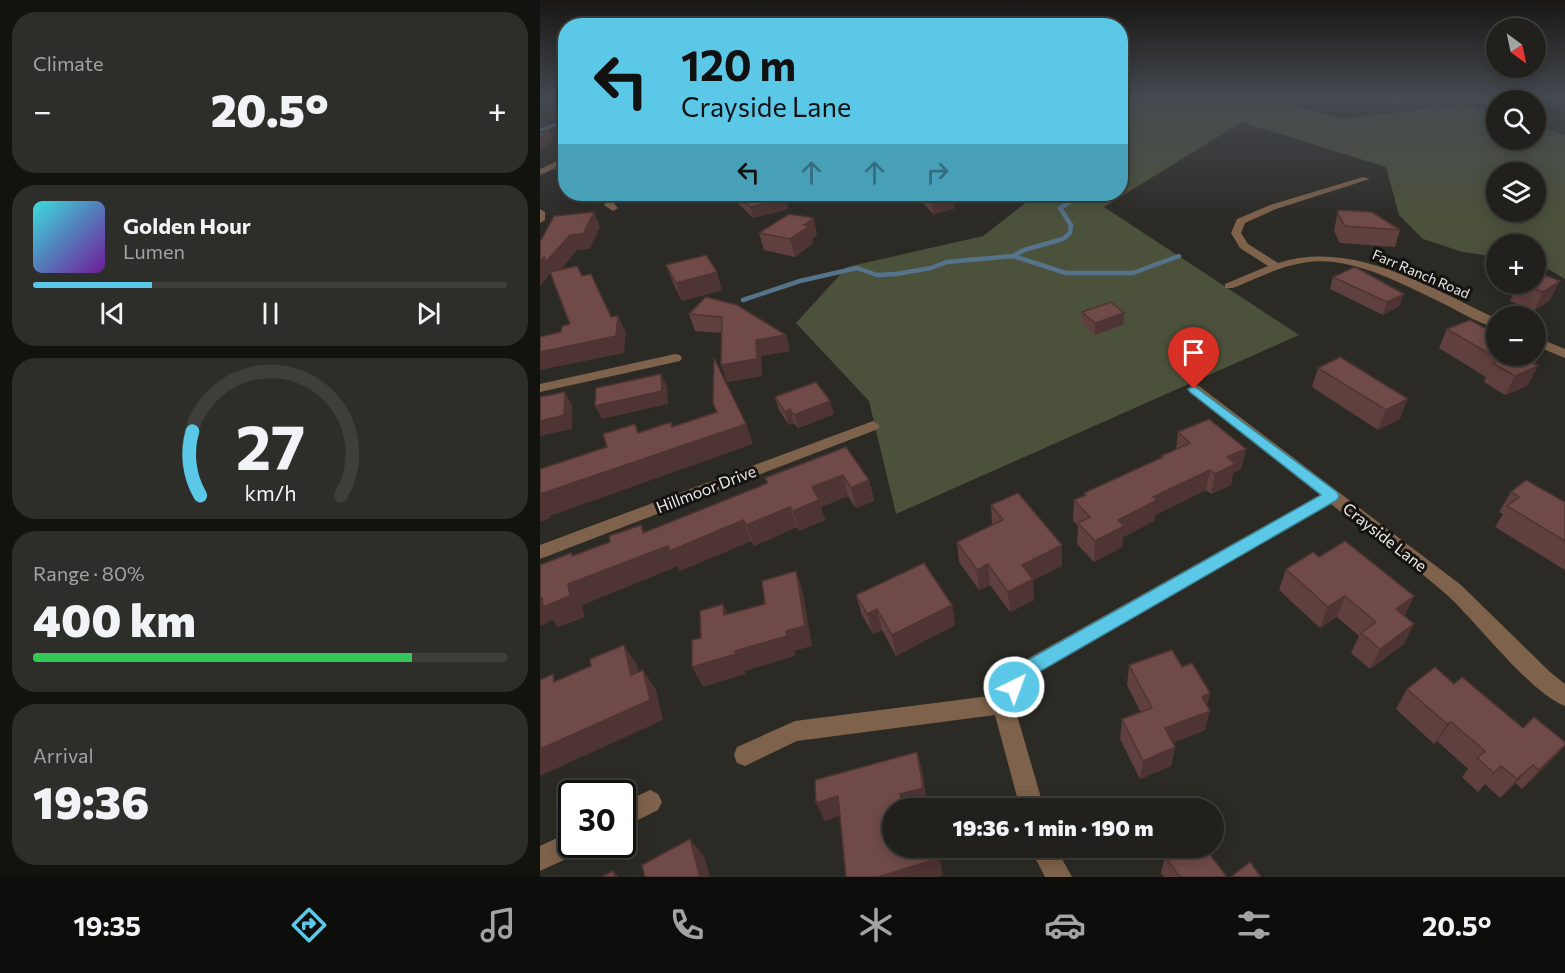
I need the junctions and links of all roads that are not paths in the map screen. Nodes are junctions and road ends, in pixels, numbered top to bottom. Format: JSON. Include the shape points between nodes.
{"nodes":[{"id":1,"x":558,"y":163,"type":"edge"},
{"id":2,"x":540,"y":172,"type":"edge"},
{"id":3,"x":1366,"y":179,"type":"dead end"},
{"id":4,"x":612,"y":201,"type":"edge"},
{"id":5,"x":613,"y":208,"type":"dead end"},
{"id":6,"x":540,"y":212,"type":"edge"},
{"id":7,"x":540,"y":220,"type":"edge"},
{"id":8,"x":1277,"y":267,"type":"junction"},
{"id":9,"x":1228,"y":286,"type":"dead end"},
{"id":10,"x":1486,"y":319,"type":"edge"},
{"id":11,"x":1546,"y":345,"type":"edge"},
{"id":12,"x":1565,"y":354,"type":"edge"},
{"id":13,"x":675,"y":358,"type":"dead end"},
{"id":14,"x":540,"y":388,"type":"edge"},
{"id":15,"x":1194,"y":389,"type":"dead end"},
{"id":16,"x":873,"y":426,"type":"dead end"},
{"id":17,"x":1331,"y":496,"type":"junction"},
{"id":18,"x":540,"y":552,"type":"edge"},
{"id":19,"x":1565,"y":696,"type":"edge"},
{"id":20,"x":1003,"y":704,"type":"junction"},
{"id":21,"x":745,"y":755,"type":"dead end"},
{"id":22,"x":1029,"y":798,"type":"edge"},
{"id":23,"x":650,"y":802,"type":"dead end"},
{"id":24,"x":636,"y":809,"type":"edge"},
{"id":25,"x":558,"y":850,"type":"edge"},
{"id":26,"x":1048,"y":858,"type":"edge"},
{"id":27,"x":540,"y":859,"type":"edge"},
{"id":28,"x":1059,"y":877,"type":"edge"}],
"edges":[{"from":1,"to":2,"type":"street"},
{"from":3,"to":8,"type":"street","via":[[1273,207],[1241,221],[1236,233],[1244,246]]},
{"from":4,"to":5,"type":"street","via":[[609,205]]},
{"from":6,"to":7,"type":"street"},
{"from":8,"to":9,"type":"street","name":"Farr Ranch Road"},
{"from":8,"to":10,"type":"street","name":"Farr Ranch Road","via":[[1311,258],[1357,263]]},
{"from":11,"to":12,"type":"street"},
{"from":13,"to":14,"type":"street"},
{"from":15,"to":17,"type":"street","name":"Crayside Lane"},
{"from":16,"to":18,"type":"street","name":"Hillmoor Drive"},
{"from":17,"to":19,"type":"street","name":"Crayside Lane","via":[[1454,590]]},
{"from":17,"to":20,"type":"street","via":[[1025,670]]},
{"from":20,"to":21,"type":"street","via":[[795,732]]},
{"from":20,"to":22,"type":"street"},
{"from":23,"to":24,"type":"street"},
{"from":25,"to":27,"type":"street"},
{"from":26,"to":28,"type":"street"}]}
